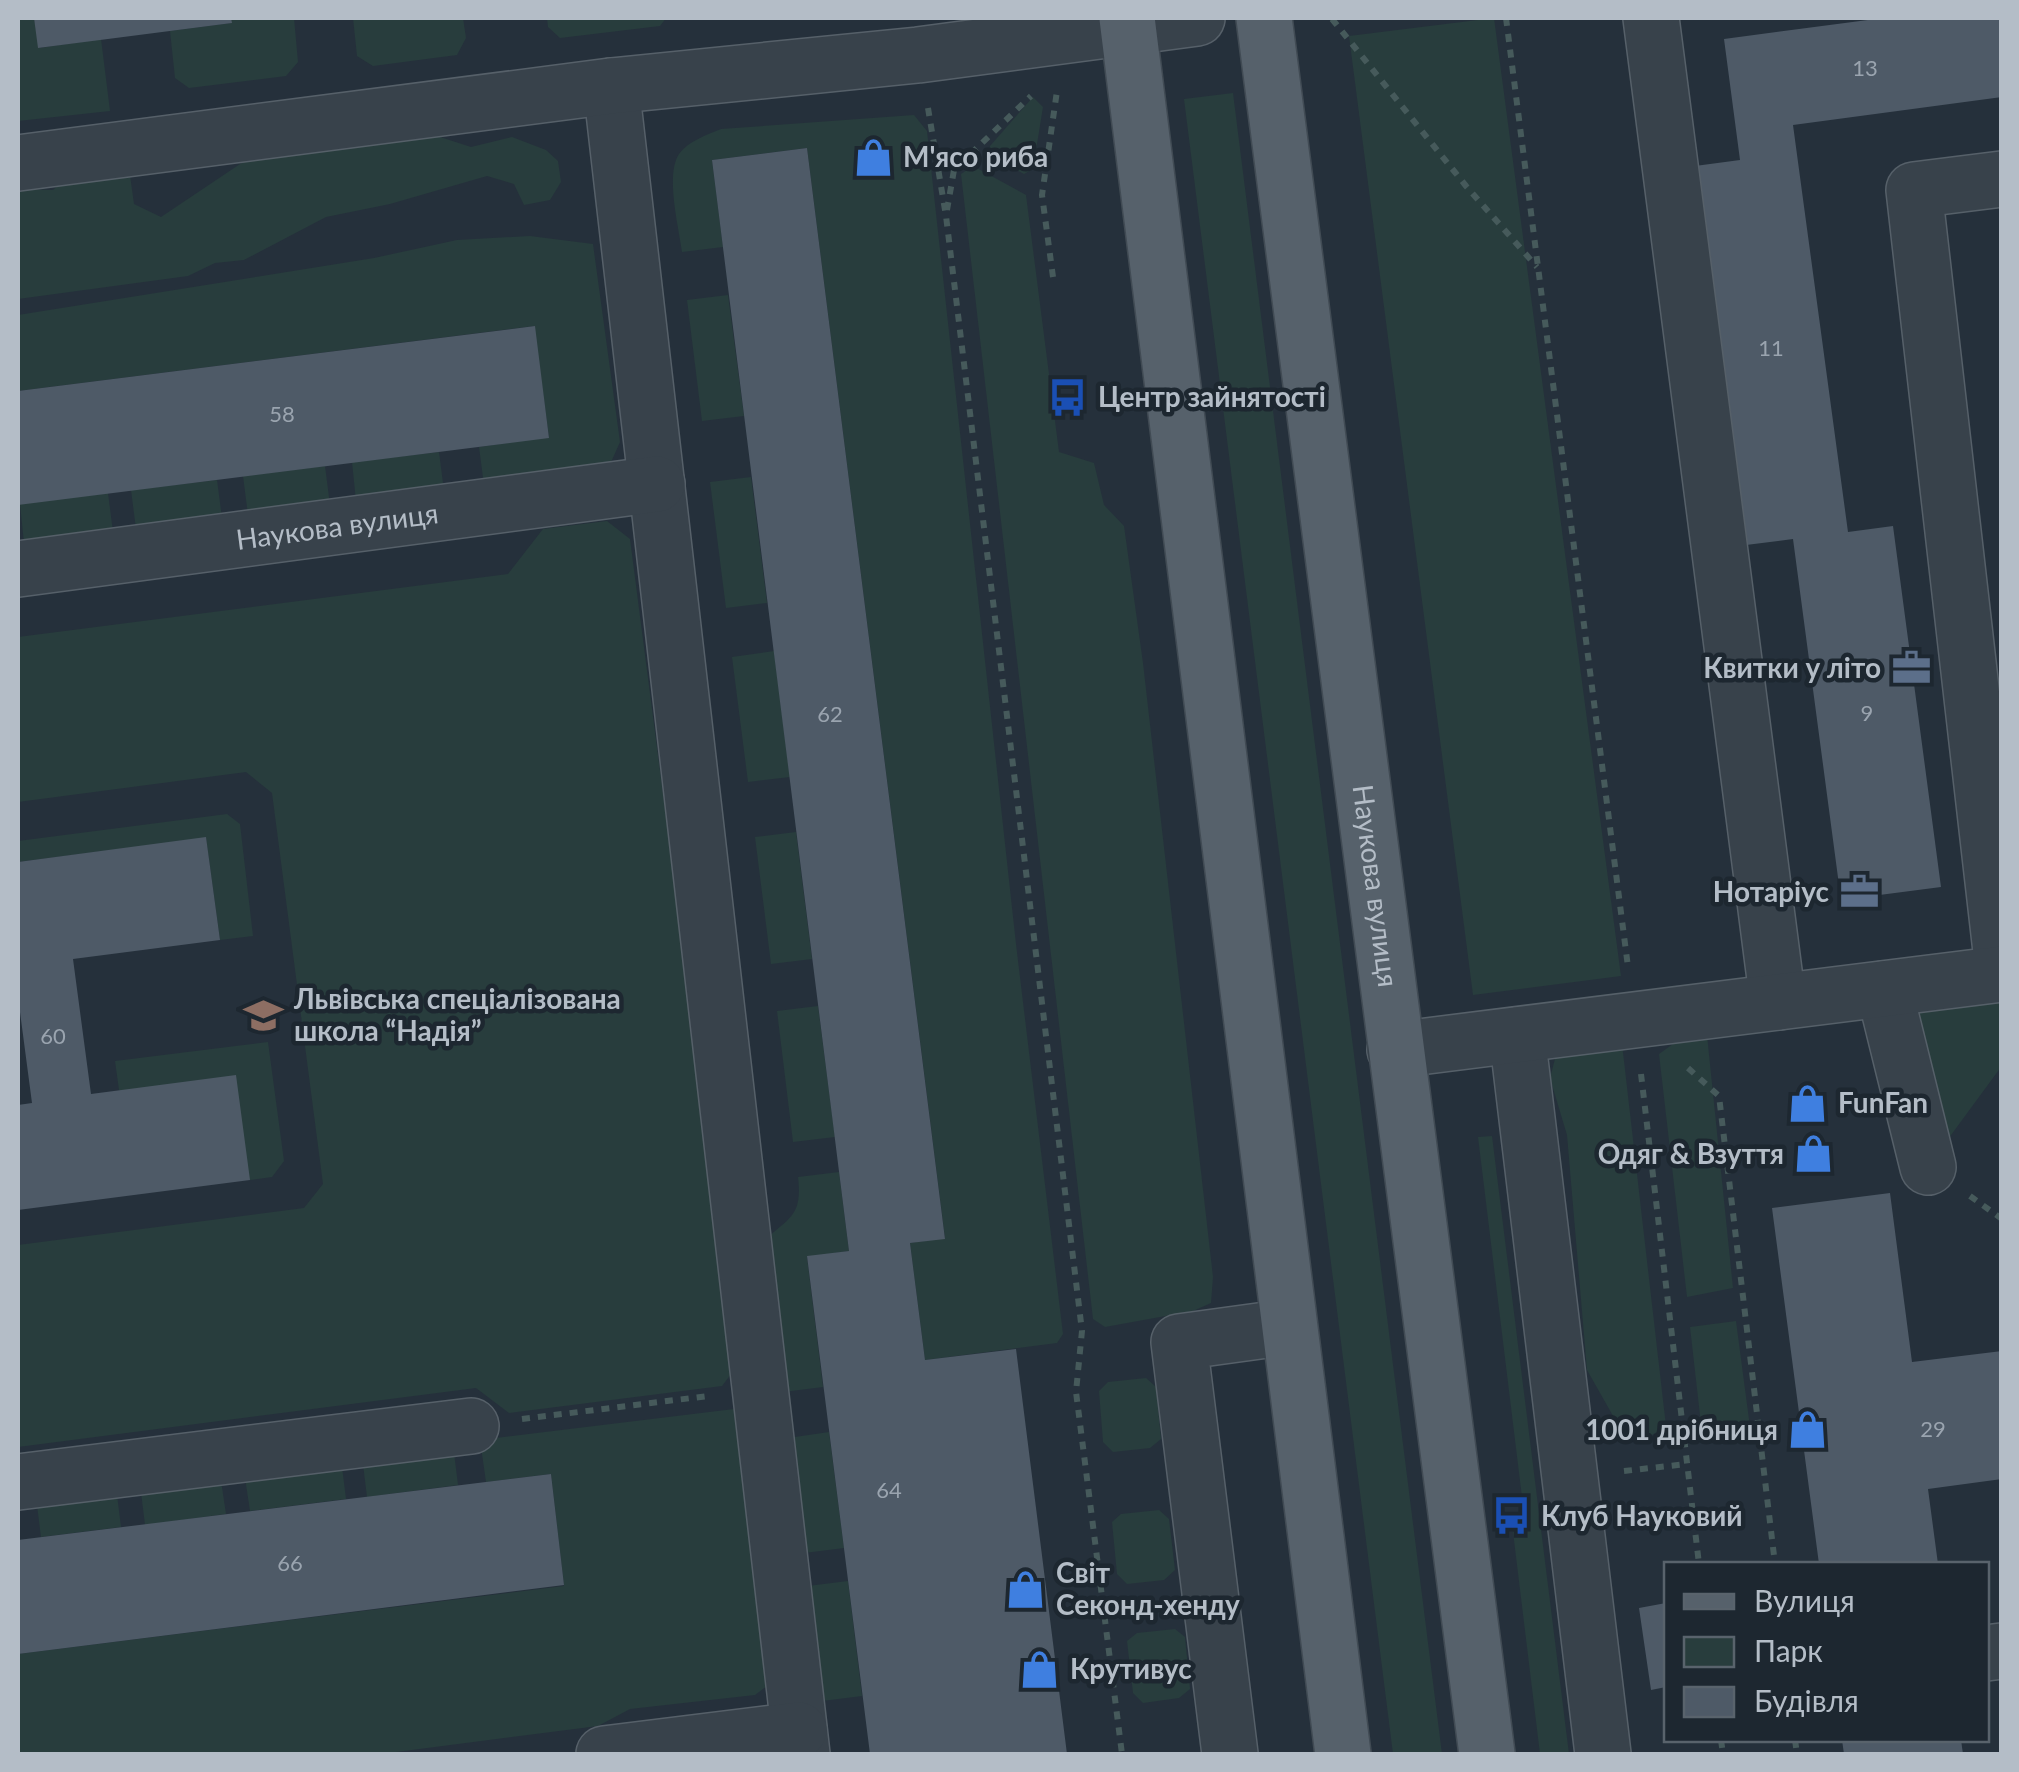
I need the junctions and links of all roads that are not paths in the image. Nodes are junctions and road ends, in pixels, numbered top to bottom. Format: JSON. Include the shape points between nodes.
{"nodes":[{"id":1,"x":1197,"y":18,"type":"edge"},
{"id":2,"x":1264,"y":18,"type":"edge"},
{"id":3,"x":1650,"y":18,"type":"edge"},
{"id":4,"x":1127,"y":23,"type":"edge"},
{"id":5,"x":612,"y":86,"type":"junction"},
{"id":6,"x":18,"y":163,"type":"edge"},
{"id":7,"x":2002,"y":179,"type":"edge"},
{"id":8,"x":657,"y":484,"type":"junction"},
{"id":9,"x":18,"y":569,"type":"edge"},
{"id":10,"x":2002,"y":960,"type":"edge"},
{"id":11,"x":2002,"y":974,"type":"edge"},
{"id":12,"x":1884,"y":988,"type":"junction"},
{"id":13,"x":1778,"y":1002,"type":"junction"},
{"id":14,"x":1517,"y":1035,"type":"junction"},
{"id":15,"x":1396,"y":1050,"type":"junction"},
{"id":16,"x":1928,"y":1166,"type":"dead end"},
{"id":17,"x":1289,"y":1326,"type":"junction"},
{"id":18,"x":471,"y":1426,"type":"road end"},
{"id":19,"x":18,"y":1482,"type":"edge"},
{"id":20,"x":801,"y":1742,"type":"edge"},
{"id":21,"x":620,"y":1754,"type":"edge"},
{"id":22,"x":1230,"y":1754,"type":"edge"},
{"id":23,"x":1343,"y":1754,"type":"edge"},
{"id":24,"x":1487,"y":1754,"type":"edge"},
{"id":25,"x":1603,"y":1754,"type":"edge"}],
"edges":[{"from":1,"to":4,"type":"lane"},
{"from":2,"to":15,"type":"main road","name":"Наукова вулиця"},
{"from":3,"to":13,"type":"lane"},
{"from":4,"to":5,"type":"lane","via":[[918,55]]},
{"from":4,"to":17,"type":"main road"},
{"from":5,"to":6,"type":"lane"},
{"from":5,"to":8,"type":"lane"},
{"from":7,"to":10,"type":"lane","via":[[1914,190]]},
{"from":8,"to":9,"type":"lane","name":"Наукова вулиця"},
{"from":8,"to":20,"type":"lane"},
{"from":11,"to":12,"type":"lane"},
{"from":12,"to":13,"type":"lane"},
{"from":12,"to":16,"type":"lane"},
{"from":13,"to":14,"type":"lane"},
{"from":14,"to":15,"type":"lane"},
{"from":14,"to":25,"type":"lane"},
{"from":15,"to":24,"type":"main road","name":"Наукова вулиця"},
{"from":17,"to":22,"type":"lane","via":[[1179,1342]]},
{"from":17,"to":23,"type":"main road"},
{"from":18,"to":19,"type":"lane"},
{"from":20,"to":21,"type":"lane"}]}
